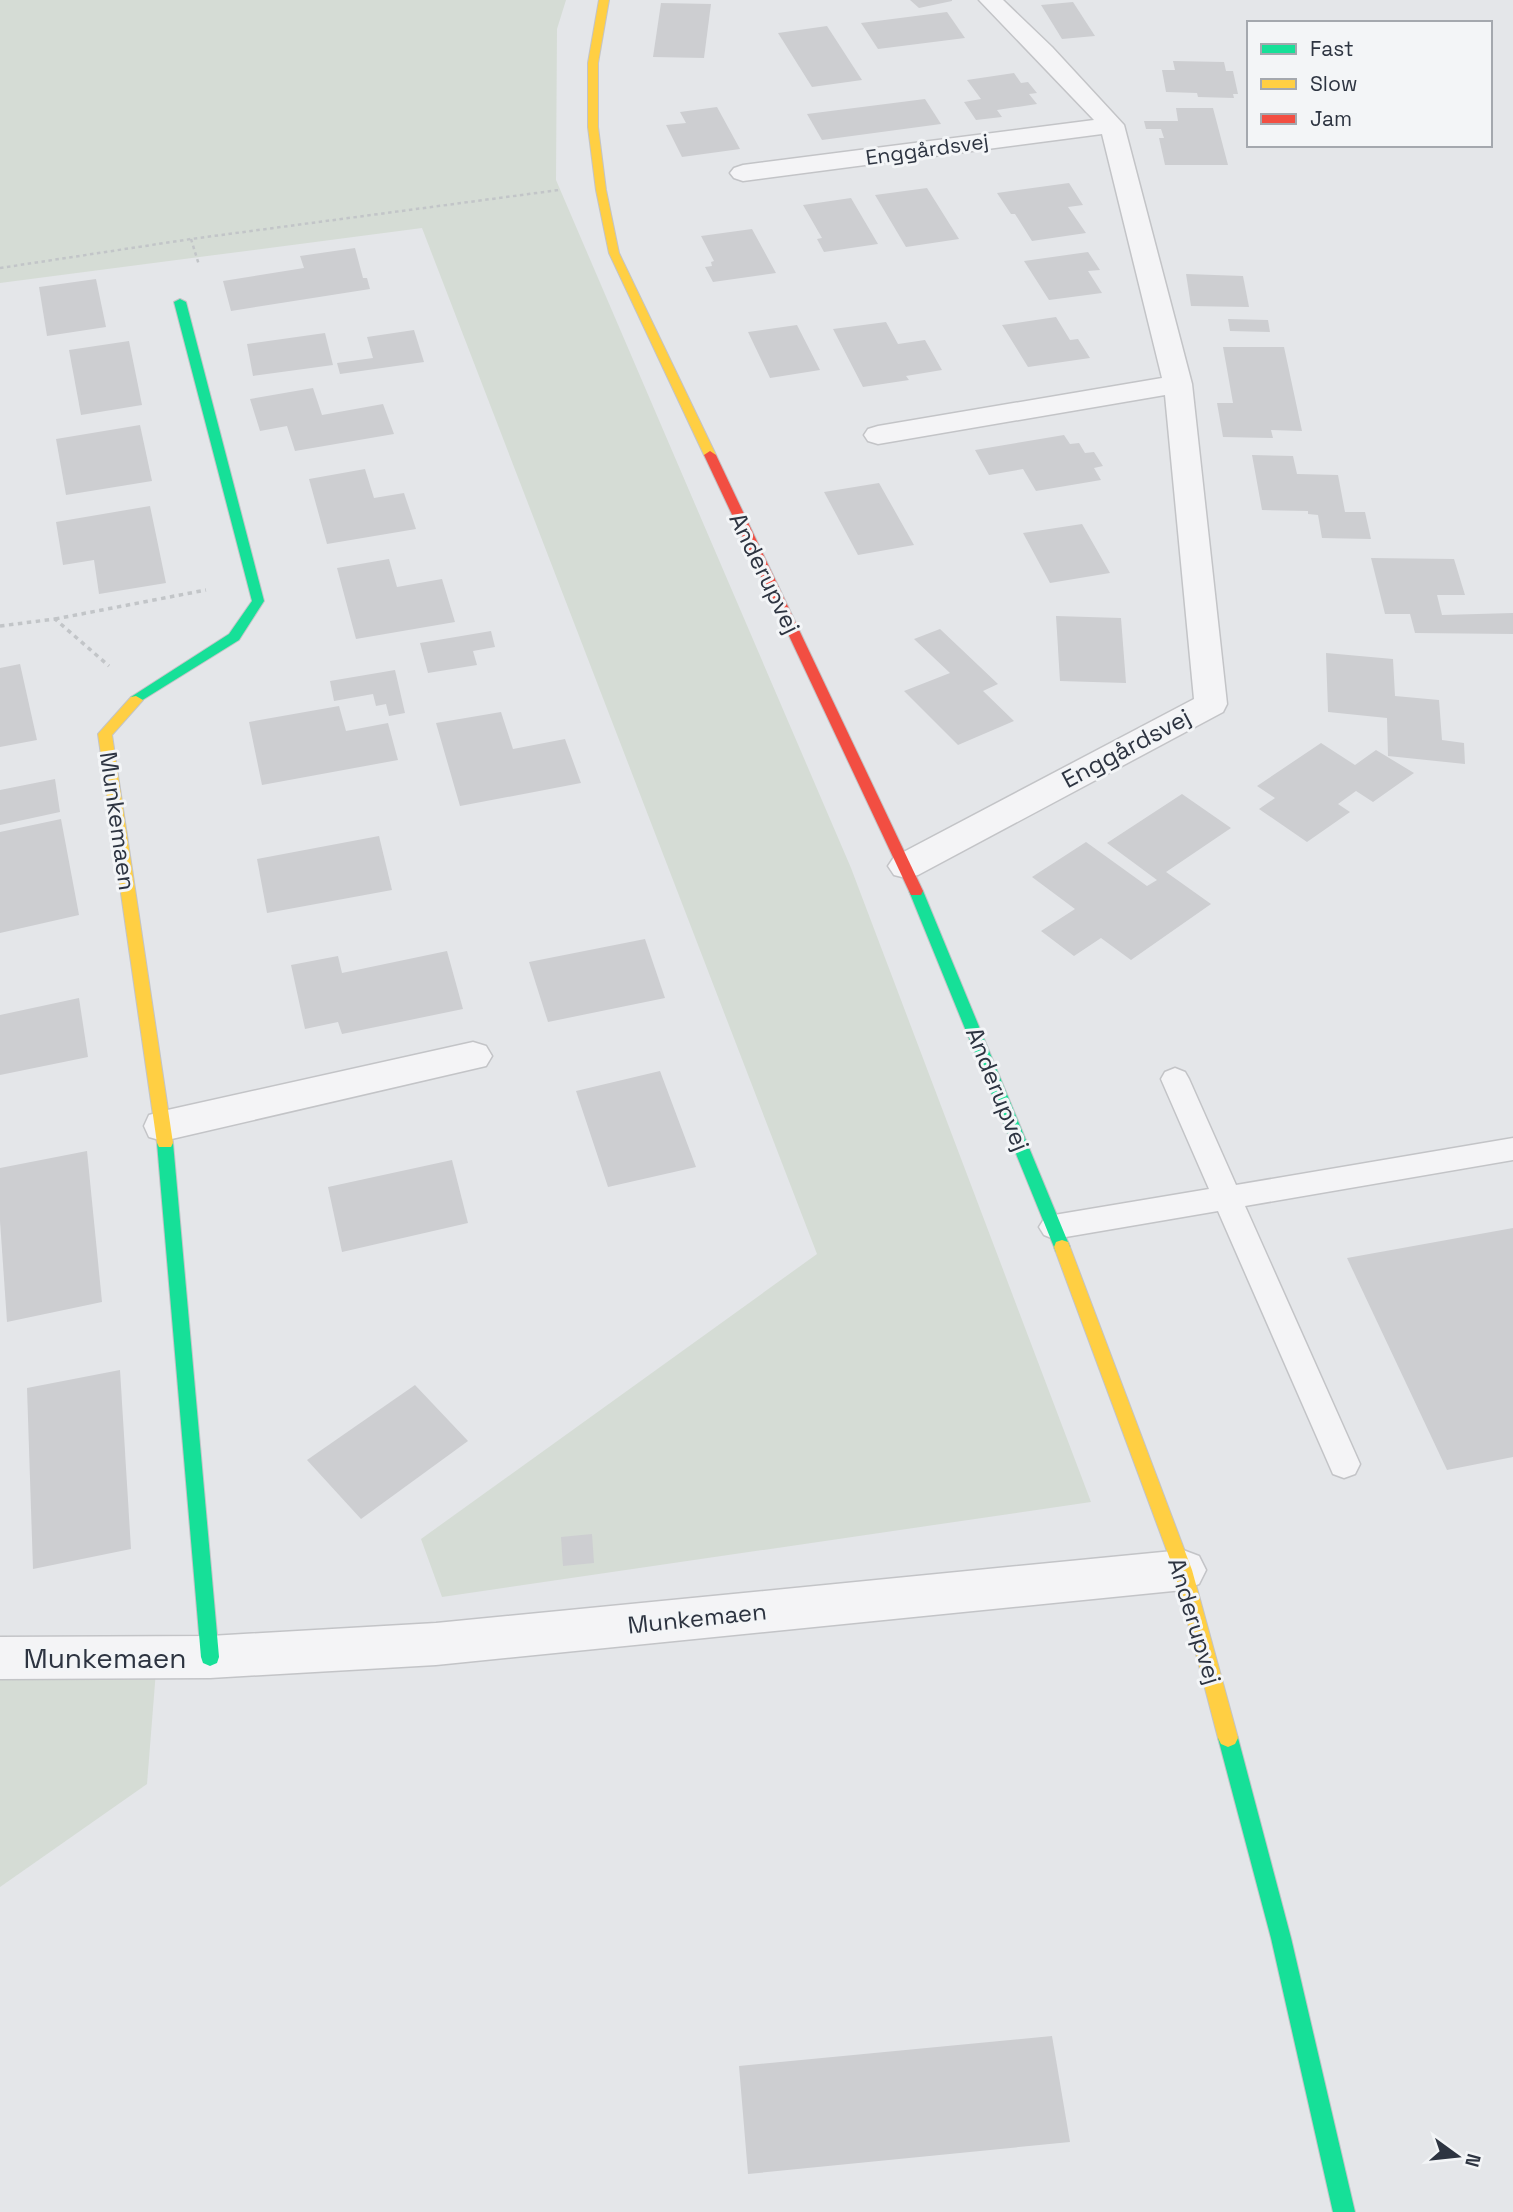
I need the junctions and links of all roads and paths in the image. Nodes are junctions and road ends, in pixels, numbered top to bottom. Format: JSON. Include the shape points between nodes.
{"nodes":[{"id":1,"x":604,"y":0,"type":"edge"},
{"id":2,"x":990,"y":0,"type":"edge"},
{"id":3,"x":1112,"y":125,"type":"junction"},
{"id":4,"x":743,"y":173,"type":"dead end"},
{"id":5,"x":598,"y":185,"type":"junction"},
{"id":6,"x":0,"y":268,"type":"edge"},
{"id":7,"x":180,"y":302,"type":"dead end"},
{"id":8,"x":1178,"y":384,"type":"junction"},
{"id":9,"x":878,"y":435,"type":"dead end"},
{"id":10,"x":253,"y":582,"type":"junction"},
{"id":11,"x":55,"y":619,"type":"junction"},
{"id":12,"x":0,"y":626,"type":"edge"},
{"id":13,"x":141,"y":695,"type":"junction"},
{"id":14,"x":906,"y":866,"type":"junction"},
{"id":15,"x":473,"y":1056,"type":"dead end"},
{"id":16,"x":1175,"y":1079,"type":"dead end"},
{"id":17,"x":163,"y":1126,"type":"junction"},
{"id":18,"x":1513,"y":1149,"type":"edge"},
{"id":19,"x":1228,"y":1199,"type":"junction"},
{"id":20,"x":1054,"y":1227,"type":"junction"},
{"id":21,"x":1345,"y":1464,"type":"dead end"},
{"id":22,"x":1183,"y":1570,"type":"junction"},
{"id":23,"x":210,"y":1657,"type":"junction"},
{"id":24,"x":0,"y":1658,"type":"edge"},
{"id":25,"x":1344,"y":2212,"type":"edge"}],
"edges":[{"from":1,"to":5,"type":"street","name":"Anderupvej","via":[[597,24],[590,108]]},
{"from":2,"to":3,"type":"street","name":"Enggårdsvej"},
{"from":3,"to":4,"type":"street","name":"Enggårdsvej"},
{"from":3,"to":8,"type":"street","name":"Enggårdsvej"},
{"from":5,"to":6,"type":"path"},
{"from":5,"to":14,"type":"street","name":"Anderupvej","via":[[619,265]]},
{"from":7,"to":10,"type":"street","name":"Munkemaen"},
{"from":8,"to":9,"type":"street"},
{"from":8,"to":14,"type":"street","name":"Enggårdsvej","via":[[1211,704]]},
{"from":10,"to":11,"type":"path"},
{"from":10,"to":13,"type":"street","name":"Munkemaen","via":[[258,601],[234,637]]},
{"from":11,"to":12,"type":"path"},
{"from":11,"to":13,"type":"path"},
{"from":13,"to":17,"type":"street","name":"Munkemaen","via":[[105,734]]},
{"from":14,"to":20,"type":"street","name":"Anderupvej"},
{"from":15,"to":17,"type":"street"},
{"from":16,"to":19,"type":"lane"},
{"from":17,"to":23,"type":"street","name":"Munkemaen"},
{"from":18,"to":19,"type":"lane"},
{"from":19,"to":20,"type":"lane"},
{"from":19,"to":21,"type":"lane"},
{"from":20,"to":22,"type":"street","name":"Anderupvej"},
{"from":22,"to":23,"type":"street","name":"Munkemaen","via":[[436,1644]]},
{"from":22,"to":25,"type":"street","name":"Anderupvej","via":[[1278,1926]]},
{"from":23,"to":24,"type":"street","name":"Munkemaen"}]}
